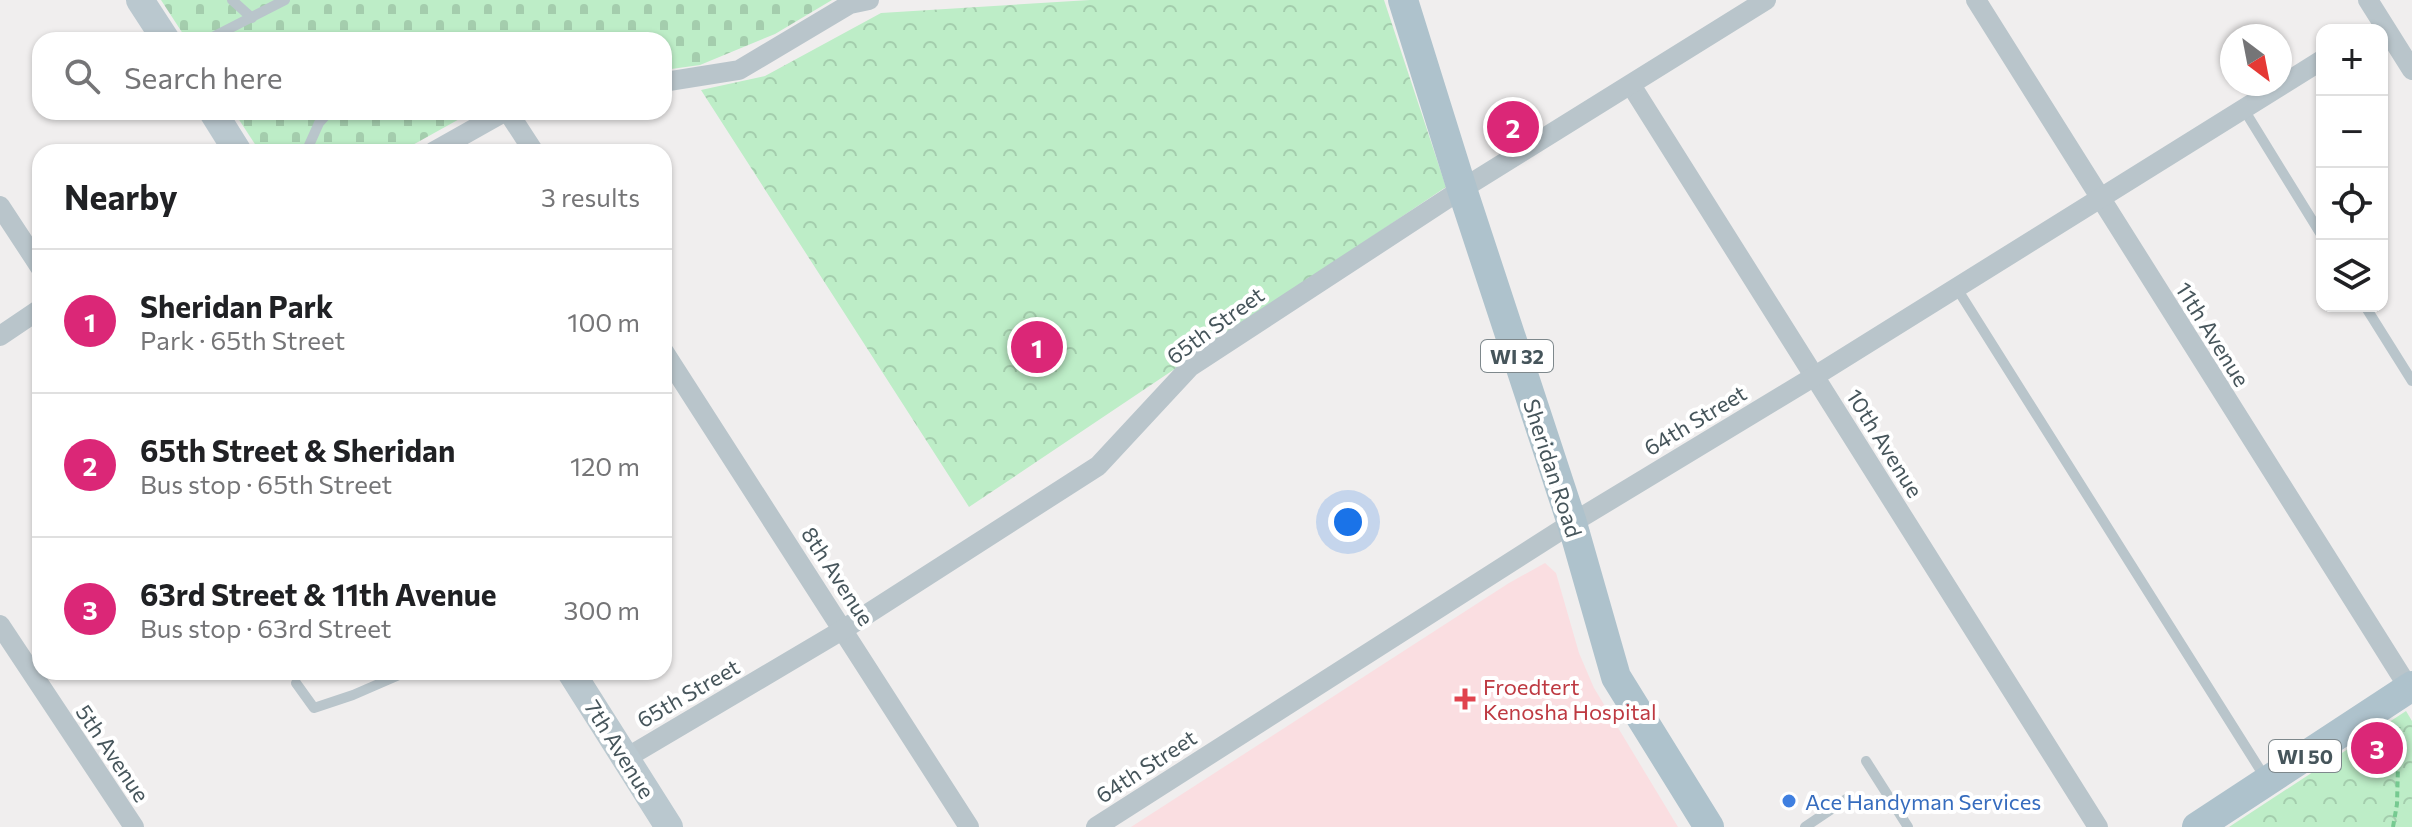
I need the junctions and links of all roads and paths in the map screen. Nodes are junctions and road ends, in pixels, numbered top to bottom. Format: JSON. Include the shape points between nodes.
{"nodes":[{"id":1,"x":140,"y":0,"type":"edge"},
{"id":2,"x":232,"y":0,"type":"edge"},
{"id":3,"x":285,"y":0,"type":"edge"},
{"id":4,"x":869,"y":0,"type":"edge"},
{"id":5,"x":1403,"y":0,"type":"edge"},
{"id":6,"x":1766,"y":0,"type":"edge"},
{"id":7,"x":1976,"y":0,"type":"edge"},
{"id":8,"x":2368,"y":0,"type":"edge"},
{"id":9,"x":252,"y":18,"type":"junction"},
{"id":10,"x":2375,"y":24,"type":"edge"},
{"id":11,"x":161,"y":32,"type":"edge"},
{"id":12,"x":223,"y":32,"type":"edge"},
{"id":13,"x":2388,"y":41,"type":"edge"},
{"id":14,"x":2316,"y":64,"type":"edge"},
{"id":15,"x":2412,"y":70,"type":"edge"},
{"id":16,"x":672,"y":81,"type":"edge"},
{"id":17,"x":1631,"y":85,"type":"junction"},
{"id":18,"x":2243,"y":108,"type":"junction"},
{"id":19,"x":218,"y":120,"type":"edge"},
{"id":20,"x":322,"y":120,"type":"edge"},
{"id":21,"x":491,"y":120,"type":"edge"},
{"id":22,"x":512,"y":120,"type":"edge"},
{"id":23,"x":233,"y":144,"type":"edge"},
{"id":24,"x":310,"y":144,"type":"edge"},
{"id":25,"x":448,"y":144,"type":"edge"},
{"id":26,"x":528,"y":144,"type":"edge"},
{"id":27,"x":1462,"y":189,"type":"junction"},
{"id":28,"x":2098,"y":197,"type":"junction"},
{"id":29,"x":0,"y":206,"type":"edge"},
{"id":30,"x":2316,"y":226,"type":"edge"},
{"id":31,"x":32,"y":255,"type":"edge"},
{"id":32,"x":1956,"y":287,"type":"junction"},
{"id":33,"x":2369,"y":312,"type":"edge"},
{"id":34,"x":32,"y":314,"type":"edge"},
{"id":35,"x":0,"y":336,"type":"edge"},
{"id":36,"x":672,"y":364,"type":"edge"},
{"id":37,"x":1815,"y":376,"type":"junction"},
{"id":38,"x":2412,"y":381,"type":"edge"},
{"id":39,"x":1572,"y":523,"type":"junction"},
{"id":40,"x":0,"y":625,"type":"edge"},
{"id":41,"x":844,"y":629,"type":"junction"},
{"id":42,"x":32,"y":673,"type":"edge"},
{"id":43,"x":36,"y":680,"type":"edge"},
{"id":44,"x":388,"y":680,"type":"edge"},
{"id":45,"x":576,"y":680,"type":"edge"},
{"id":46,"x":296,"y":683,"type":"dead end"},
{"id":47,"x":2411,"y":689,"type":"edge"},
{"id":48,"x":2399,"y":725,"type":"dead end"},
{"id":49,"x":626,"y":758,"type":"junction"},
{"id":50,"x":1866,"y":761,"type":"dead end"},
{"id":51,"x":2267,"y":781,"type":"junction"},
{"id":52,"x":1848,"y":798,"type":"dead end"},
{"id":53,"x":134,"y":827,"type":"edge"},
{"id":54,"x":669,"y":827,"type":"edge"},
{"id":55,"x":969,"y":827,"type":"edge"},
{"id":56,"x":1096,"y":827,"type":"edge"},
{"id":57,"x":1709,"y":827,"type":"edge"},
{"id":58,"x":1805,"y":827,"type":"edge"},
{"id":59,"x":1908,"y":827,"type":"edge"},
{"id":60,"x":2098,"y":827,"type":"edge"},
{"id":61,"x":2197,"y":827,"type":"edge"},
{"id":62,"x":2393,"y":827,"type":"edge"}],
"edges":[{"from":1,"to":11,"type":"street"},
{"from":2,"to":9,"type":"lane"},
{"from":3,"to":9,"type":"lane"},
{"from":4,"to":16,"type":"street","via":[[850,4],[739,70]]},
{"from":5,"to":27,"type":"main road","name":"Sheridan Road","number":"WI 32"},
{"from":6,"to":17,"type":"street","name":"65th Street"},
{"from":7,"to":28,"type":"street","name":"11th Avenue"},
{"from":8,"to":10,"type":"street"},
{"from":9,"to":12,"type":"lane"},
{"from":13,"to":15,"type":"street"},
{"from":14,"to":18,"type":"street","name":"64th Street"},
{"from":17,"to":27,"type":"street","name":"65th Street"},
{"from":17,"to":37,"type":"street","name":"10th Avenue"},
{"from":18,"to":28,"type":"street","name":"64th Street"},
{"from":18,"to":30,"type":"lane"},
{"from":19,"to":23,"type":"street"},
{"from":20,"to":24,"type":"lane"},
{"from":21,"to":25,"type":"street"},
{"from":22,"to":26,"type":"street"},
{"from":27,"to":39,"type":"main road","name":"Sheridan Road","number":"WI 32"},
{"from":27,"to":41,"type":"street","name":"65th Street","via":[[1190,367],[1098,466]]},
{"from":28,"to":32,"type":"street","name":"64th Street"},
{"from":28,"to":47,"type":"street","name":"11th Avenue"},
{"from":29,"to":31,"type":"street"},
{"from":32,"to":37,"type":"street","name":"64th Street"},
{"from":32,"to":51,"type":"lane"},
{"from":33,"to":38,"type":"lane"},
{"from":34,"to":35,"type":"street"},
{"from":36,"to":41,"type":"street","name":"8th Avenue"},
{"from":37,"to":39,"type":"street","name":"64th Street"},
{"from":37,"to":60,"type":"street","name":"10th Avenue"},
{"from":39,"to":56,"type":"street","name":"64th Street"},
{"from":39,"to":57,"type":"main road","name":"Sheridan Road","number":"WI 32","via":[[1616,677]]},
{"from":40,"to":42,"type":"street","name":"5th Avenue"},
{"from":41,"to":49,"type":"street","name":"65th Street"},
{"from":41,"to":55,"type":"street","name":"8th Avenue"},
{"from":43,"to":53,"type":"street","name":"5th Avenue"},
{"from":44,"to":46,"type":"lane","via":[[314,708]]},
{"from":45,"to":49,"type":"street","name":"7th Avenue"},
{"from":47,"to":51,"type":"main road","number":"WI 50"},
{"from":48,"to":62,"type":"path"},
{"from":49,"to":54,"type":"street","name":"7th Avenue"},
{"from":50,"to":59,"type":"lane"},
{"from":51,"to":61,"type":"main road","number":"WI 50"},
{"from":52,"to":58,"type":"lane"}]}
